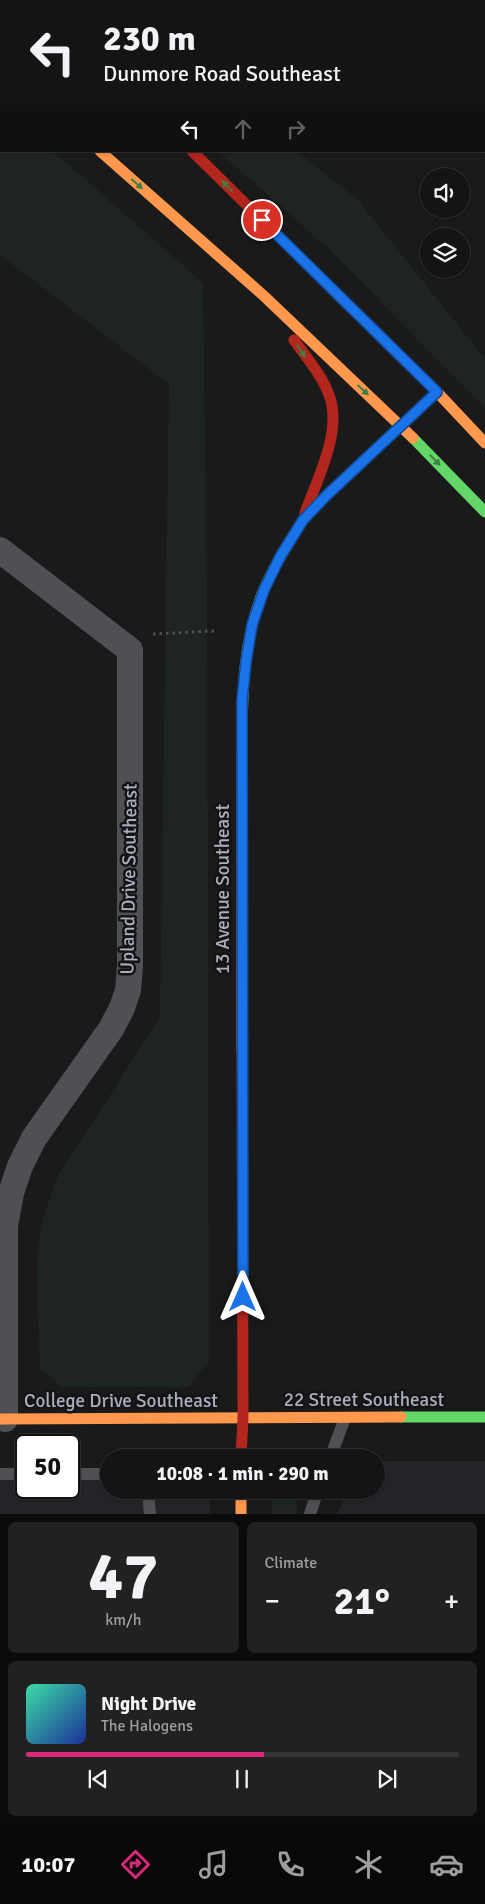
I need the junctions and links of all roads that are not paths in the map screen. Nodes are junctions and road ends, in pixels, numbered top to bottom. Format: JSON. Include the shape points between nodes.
{"nodes":[{"id":1,"x":101,"y":152,"type":"edge"},
{"id":2,"x":193,"y":152,"type":"edge"},
{"id":3,"x":264,"y":296,"type":"junction"},
{"id":4,"x":437,"y":392,"type":"junction"},
{"id":5,"x":401,"y":426,"type":"junction"},
{"id":6,"x":485,"y":443,"type":"edge"},
{"id":7,"x":485,"y":512,"type":"edge"},
{"id":8,"x":303,"y":520,"type":"junction"},
{"id":9,"x":0,"y":550,"type":"edge"},
{"id":10,"x":485,"y":1417,"type":"edge"},
{"id":11,"x":243,"y":1418,"type":"junction"},
{"id":12,"x":345,"y":1418,"type":"junction"},
{"id":13,"x":3,"y":1419,"type":"edge"},
{"id":14,"x":242,"y":1449,"type":"edge"},
{"id":15,"x":333,"y":1449,"type":"edge"},
{"id":16,"x":0,"y":1474,"type":"edge"},
{"id":17,"x":15,"y":1474,"type":"edge"},
{"id":18,"x":80,"y":1474,"type":"edge"},
{"id":19,"x":100,"y":1474,"type":"edge"},
{"id":20,"x":150,"y":1499,"type":"edge"},
{"id":21,"x":241,"y":1499,"type":"edge"},
{"id":22,"x":315,"y":1499,"type":"edge"},
{"id":23,"x":150,"y":1514,"type":"edge"},
{"id":24,"x":241,"y":1514,"type":"edge"},
{"id":25,"x":310,"y":1514,"type":"edge"}],
"edges":[{"from":1,"to":3,"type":"main road","one_way":true},
{"from":4,"to":2,"type":"main road","one_way":true},
{"from":3,"to":5,"type":"main road","one_way":true},
{"from":3,"to":8,"type":"main road","one_way":true,"via":[[330,397],[331,436]]},
{"from":4,"to":5,"type":"main road","name":"13 Avenue Southeast"},
{"from":4,"to":6,"type":"main road"},
{"from":5,"to":7,"type":"main road","one_way":true},
{"from":5,"to":8,"type":"main road","name":"13 Avenue Southeast"},
{"from":8,"to":11,"type":"main road","name":"13 Avenue Southeast","via":[[280,557],[252,625],[242,700]]},
{"from":9,"to":13,"type":"street","name":"Upland Drive Southeast","via":[[130,650],[128,990],[111,1029],[34,1138],[11,1192],[6,1226]]},
{"from":10,"to":12,"type":"main road","name":"22 Street Southeast"},
{"from":11,"to":12,"type":"main road","name":"22 Street Southeast"},
{"from":11,"to":13,"type":"main road","name":"College Drive Southeast"},
{"from":11,"to":14,"type":"main road","name":"13 Avenue Southeast"},
{"from":12,"to":15,"type":"lane"},
{"from":16,"to":17,"type":"lane"},
{"from":18,"to":19,"type":"lane"},
{"from":20,"to":23,"type":"lane"},
{"from":21,"to":24,"type":"main road"},
{"from":22,"to":25,"type":"lane"}]}
